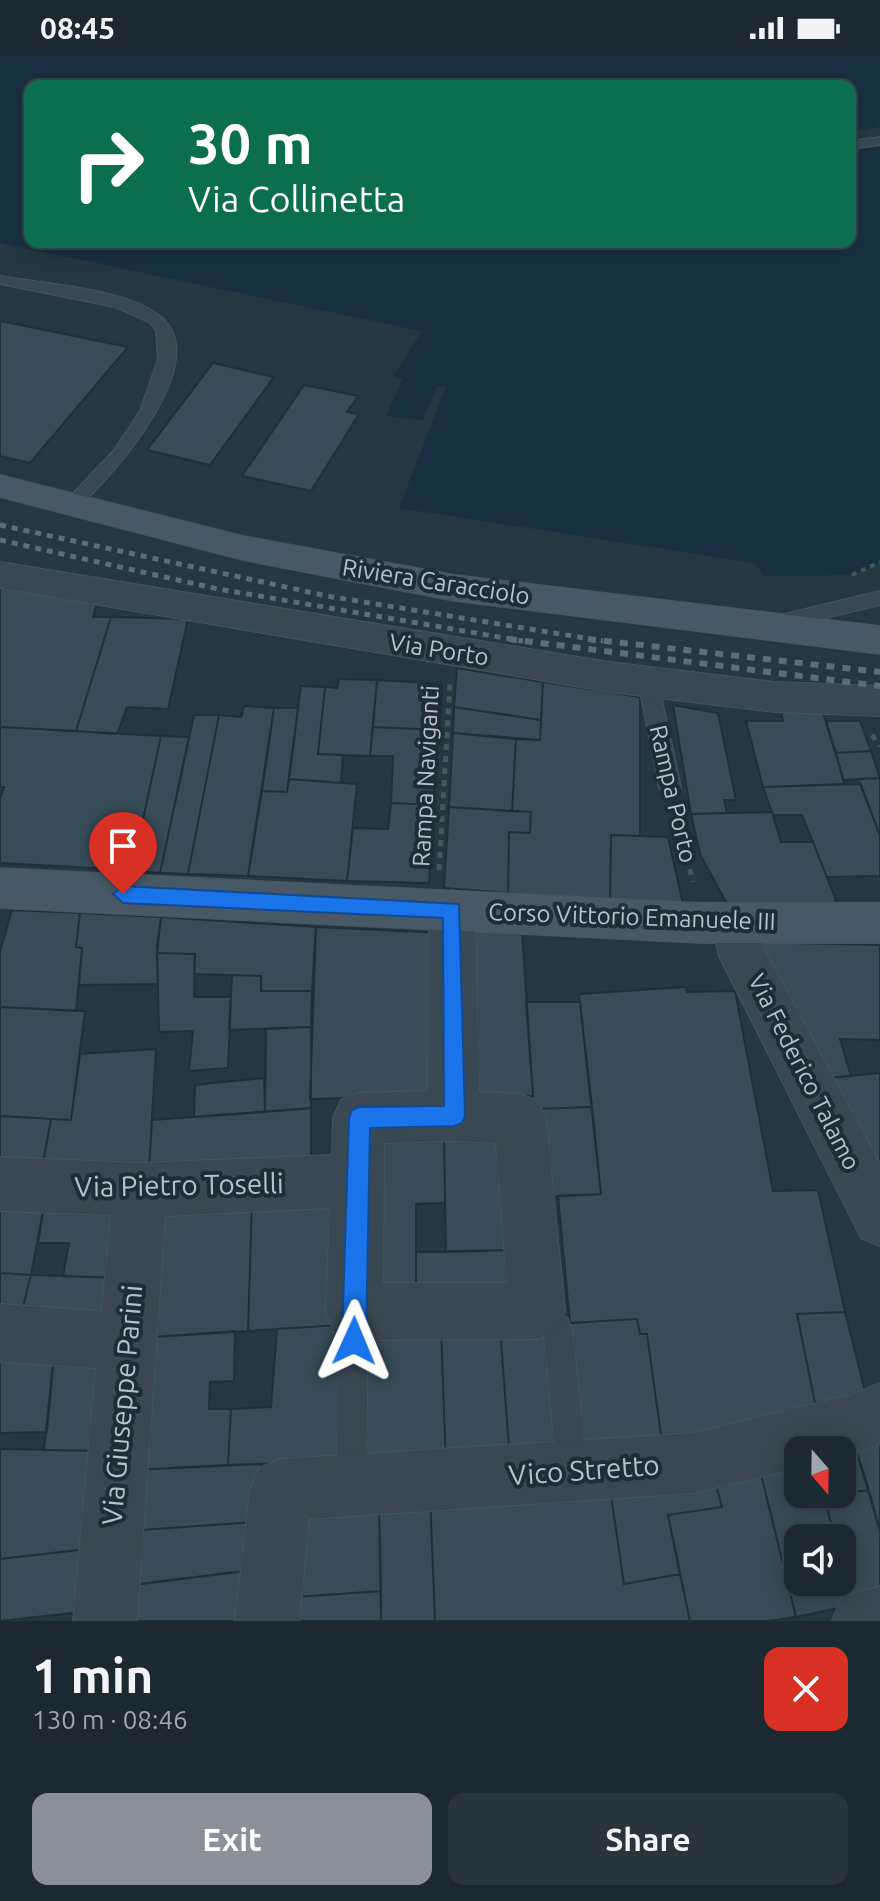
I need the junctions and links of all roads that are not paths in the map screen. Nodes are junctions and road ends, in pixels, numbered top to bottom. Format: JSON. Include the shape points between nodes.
{"nodes":[{"id":1,"x":880,"y":141,"type":"edge"},
{"id":2,"x":856,"y":144,"type":"edge"},
{"id":3,"x":0,"y":280,"type":"edge"},
{"id":4,"x":0,"y":486,"type":"edge"},
{"id":5,"x":72,"y":504,"type":"junction"},
{"id":6,"x":0,"y":575,"type":"edge"},
{"id":7,"x":880,"y":598,"type":"edge"},
{"id":8,"x":760,"y":627,"type":"junction"},
{"id":9,"x":880,"y":640,"type":"edge"},
{"id":10,"x":648,"y":682,"type":"junction"},
{"id":11,"x":880,"y":701,"type":"edge"},
{"id":12,"x":670,"y":787,"type":"road end"},
{"id":13,"x":446,"y":891,"type":"junction"},
{"id":14,"x":2,"y":895,"type":"edge"},
{"id":15,"x":734,"y":923,"type":"junction"},
{"id":16,"x":880,"y":923,"type":"edge"},
{"id":17,"x":454,"y":1116,"type":"junction"},
{"id":18,"x":358,"y":1180,"type":"junction"},
{"id":19,"x":0,"y":1184,"type":"edge"},
{"id":20,"x":140,"y":1190,"type":"junction"},
{"id":21,"x":880,"y":1219,"type":"edge"},
{"id":22,"x":537,"y":1311,"type":"junction"},
{"id":23,"x":354,"y":1312,"type":"junction"},
{"id":24,"x":0,"y":1333,"type":"edge"},
{"id":25,"x":127,"y":1341,"type":"junction"},
{"id":26,"x":880,"y":1413,"type":"edge"},
{"id":27,"x":572,"y":1470,"type":"junction"},
{"id":28,"x":351,"y":1485,"type":"junction"},
{"id":29,"x":880,"y":1618,"type":"edge"},
{"id":30,"x":105,"y":1621,"type":"edge"},
{"id":31,"x":267,"y":1621,"type":"edge"},
{"id":32,"x":864,"y":1621,"type":"edge"}],
"edges":[{"from":1,"to":2,"type":"lane"},
{"from":3,"to":5,"type":"lane","via":[[122,306],[156,320],[166,336],[166,362],[135,436]]},
{"from":4,"to":5,"type":"street","name":"Riviera Caracciolo"},
{"from":5,"to":8,"type":"street","name":"Riviera Caracciolo","via":[[314,563],[455,588]]},
{"from":6,"to":10,"type":"street","name":"Via Porto"},
{"from":7,"to":8,"type":"lane"},
{"from":8,"to":9,"type":"street","name":"Riviera Caracciolo"},
{"from":10,"to":11,"type":"street","name":"Via Porto","via":[[775,697]]},
{"from":10,"to":12,"type":"lane","name":"Rampa Porto"},
{"from":13,"to":14,"type":"street","name":"Corso Vittorio Emanuele III"},
{"from":13,"to":15,"type":"street","name":"Corso Vittorio Emanuele III"},
{"from":13,"to":17,"type":"street"},
{"from":15,"to":16,"type":"street","name":"Corso Vittorio Emanuele III"},
{"from":15,"to":21,"type":"street","name":"Via Federico Talamo","via":[[743,956]]},
{"from":17,"to":18,"type":"street","via":[[359,1118]]},
{"from":17,"to":22,"type":"street","via":[[520,1119]]},
{"from":18,"to":20,"type":"street","name":"Via Pietro Toselli"},
{"from":18,"to":23,"type":"street"},
{"from":19,"to":20,"type":"street","name":"Via Pietro Toselli"},
{"from":20,"to":25,"type":"street","name":"Via Giuseppe Parini"},
{"from":22,"to":23,"type":"street"},
{"from":22,"to":27,"type":"lane","via":[[558,1329]]},
{"from":23,"to":28,"type":"lane"},
{"from":24,"to":25,"type":"street"},
{"from":25,"to":30,"type":"street","name":"Via Giuseppe Parini"},
{"from":26,"to":27,"type":"street","name":"Vico Stretto","via":[[859,1423],[694,1463]]},
{"from":27,"to":28,"type":"street","name":"Vico Stretto"},
{"from":28,"to":31,"type":"street","name":"Vico Stretto","via":[[281,1490]]},
{"from":29,"to":32,"type":"street"}]}
